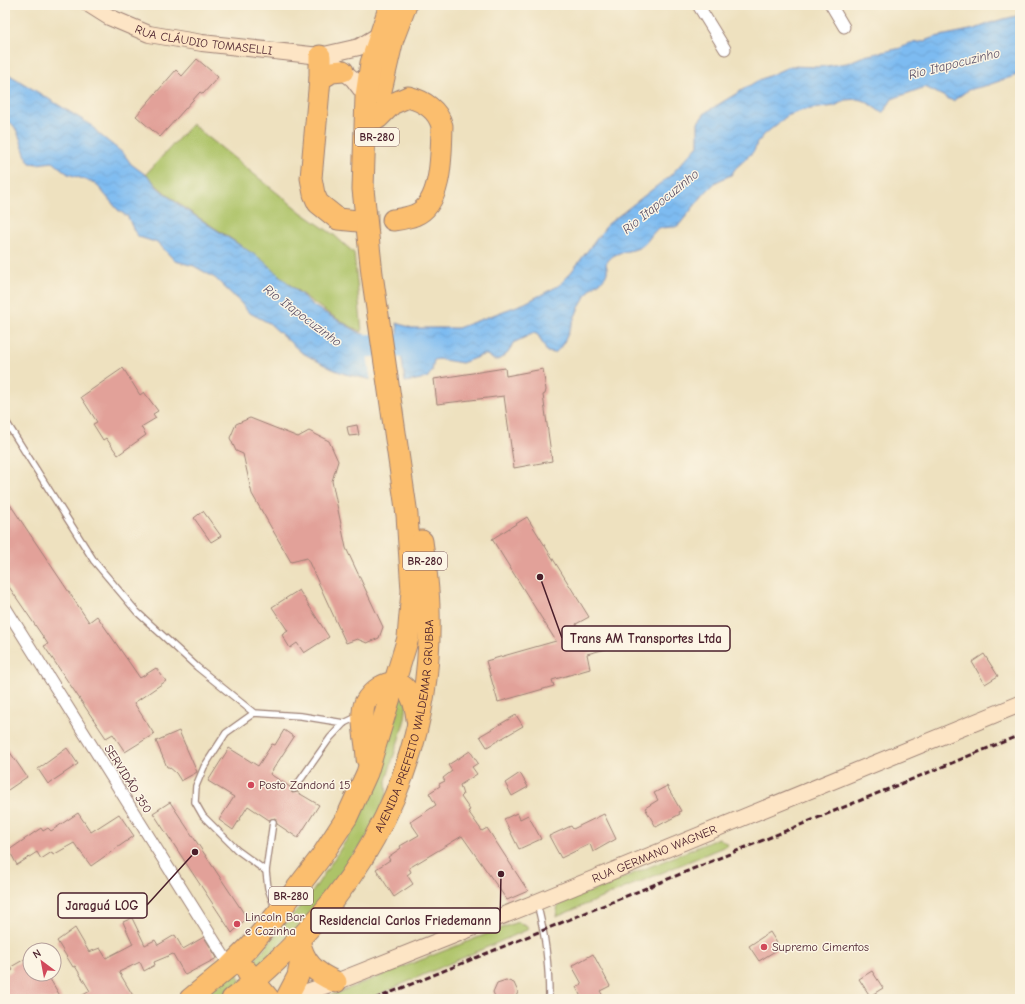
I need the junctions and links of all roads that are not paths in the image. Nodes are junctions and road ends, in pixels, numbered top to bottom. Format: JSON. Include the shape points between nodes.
{"nodes":[{"id":1,"x":90,"y":5,"type":"edge"},
{"id":2,"x":390,"y":5,"type":"edge"},
{"id":3,"x":406,"y":5,"type":"edge"},
{"id":4,"x":698,"y":5,"type":"edge"},
{"id":5,"x":831,"y":5,"type":"edge"},
{"id":6,"x":844,"y":27,"type":"dead end"},
{"id":7,"x":379,"y":35,"type":"junction"},
{"id":8,"x":725,"y":49,"type":"dead end"},
{"id":9,"x":322,"y":56,"type":"junction"},
{"id":10,"x":343,"y":72,"type":"junction"},
{"id":11,"x":320,"y":80,"type":"junction"},
{"id":12,"x":366,"y":96,"type":"junction"},
{"id":13,"x":378,"y":118,"type":"junction"},
{"id":14,"x":393,"y":220,"type":"tunnel mouth"},
{"id":15,"x":358,"y":221,"type":"tunnel mouth"},
{"id":16,"x":379,"y":273,"type":"junction"},
{"id":17,"x":396,"y":397,"type":"junction"},
{"id":18,"x":5,"y":420,"type":"edge"},
{"id":19,"x":5,"y":607,"type":"edge"},
{"id":20,"x":396,"y":683,"type":"junction"},
{"id":21,"x":1020,"y":704,"type":"edge"},
{"id":22,"x":254,"y":713,"type":"junction"},
{"id":23,"x":363,"y":714,"type":"junction"},
{"id":24,"x":344,"y":723,"type":"junction"},
{"id":25,"x":418,"y":726,"type":"junction"},
{"id":26,"x":367,"y":773,"type":"junction"},
{"id":27,"x":294,"y":789,"type":"dead end"},
{"id":28,"x":273,"y":822,"type":"dead end"},
{"id":29,"x":266,"y":871,"type":"junction"},
{"id":30,"x":536,"y":902,"type":"junction"},
{"id":31,"x":277,"y":914,"type":"junction"},
{"id":32,"x":250,"y":946,"type":"junction"},
{"id":33,"x":301,"y":947,"type":"junction"},
{"id":34,"x":230,"y":966,"type":"junction"},
{"id":35,"x":255,"y":981,"type":"junction"},
{"id":36,"x":336,"y":982,"type":"junction"},
{"id":37,"x":190,"y":999,"type":"edge"},
{"id":38,"x":232,"y":999,"type":"edge"},
{"id":39,"x":269,"y":999,"type":"edge"},
{"id":40,"x":286,"y":999,"type":"edge"},
{"id":41,"x":549,"y":999,"type":"edge"}],
"edges":[{"from":1,"to":9,"type":"street","name":"RUA CLÁUDIO TOMASELLI","via":[[109,17],[149,34]]},
{"from":2,"to":7,"type":"highway","number":"BR-280"},
{"from":3,"to":13,"type":"highway","number":"BR-280","via":[[385,69]]},
{"from":4,"to":8,"type":"street"},
{"from":5,"to":6,"type":"street"},
{"from":7,"to":9,"type":"street","name":"RUA CLÁUDIO TOMASELLI","via":[[359,47]]},
{"from":7,"to":12,"type":"highway","number":"BR-280"},
{"from":9,"to":10,"type":"street"},
{"from":9,"to":11,"type":"highway"},
{"from":10,"to":11,"type":"highway","via":[[332,72]]},
{"from":10,"to":12,"type":"street","via":[[353,79]]},
{"from":11,"to":15,"type":"highway","via":[[311,178],[314,194],[318,203],[338,219]]},
{"from":12,"to":16,"type":"highway","number":"BR-280","via":[[363,189]]},
{"from":13,"to":14,"type":"highway","via":[[392,104],[408,97],[416,99],[434,111],[442,126],[436,191],[427,206],[416,215]]},
{"from":13,"to":16,"type":"highway","number":"BR-280","via":[[377,168],[381,234]]},
{"from":16,"to":17,"type":"highway","number":"BR-280"},
{"from":17,"to":20,"type":"highway","name":"AVENIDA PREFEITO WALDEMAR GRUBBA","number":"BR-280","via":[[412,585],[408,638]]},
{"from":17,"to":25,"type":"highway","name":"AVENIDA PREFEITO WALDEMAR GRUBBA","number":"BR-280","via":[[427,574],[429,610],[426,682]]},
{"from":18,"to":22,"type":"lane","via":[[94,561],[137,612],[197,667]]},
{"from":19,"to":34,"type":"street","name":"SERVIDÃO 350"},
{"from":20,"to":23,"type":"highway","via":[[386,683],[376,689],[365,702]]},
{"from":20,"to":25,"type":"highway","via":[[404,687],[414,699]]},
{"from":20,"to":26,"type":"highway","name":"AVENIDA PREFEITO WALDEMAR GRUBBA","number":"BR-280"},
{"from":21,"to":30,"type":"street","name":"RUA GERMANO WAGNER"},
{"from":22,"to":24,"type":"lane","via":[[301,716]]},
{"from":22,"to":29,"type":"lane","via":[[226,733],[204,767],[196,786],[195,802],[203,816],[237,850]]},
{"from":23,"to":24,"type":"lane"},
{"from":23,"to":26,"type":"highway"},
{"from":24,"to":27,"type":"lane","via":[[330,738]]},
{"from":25,"to":33,"type":"highway","name":"AVENIDA PREFEITO WALDEMAR GRUBBA","number":"BR-280","via":[[400,783],[379,833],[347,884]]},
{"from":26,"to":31,"type":"highway","name":"AVENIDA PREFEITO WALDEMAR GRUBBA","number":"BR-280","via":[[347,817],[321,857]]},
{"from":28,"to":29,"type":"lane"},
{"from":29,"to":31,"type":"lane","via":[[268,888]]},
{"from":30,"to":36,"type":"street","name":"RUA GERMANO WAGNER"},
{"from":30,"to":41,"type":"lane","via":[[545,930]]},
{"from":31,"to":32,"type":"highway","name":"AVENIDA PREFEITO WALDEMAR GRUBBA","number":"BR-280"},
{"from":32,"to":34,"type":"highway","name":"AVENIDA PREFEITO WALDEMAR GRUBBA","number":"BR-280"},
{"from":32,"to":35,"type":"highway","via":[[245,965],[248,975]]},
{"from":33,"to":35,"type":"highway","name":"AVENIDA PREFEITO WALDEMAR GRUBBA","number":"BR-280"},
{"from":33,"to":36,"type":"highway","via":[[315,971]]},
{"from":33,"to":40,"type":"highway","via":[[298,976]]},
{"from":34,"to":37,"type":"highway","name":"AVENIDA PREFEITO WALDEMAR GRUBBA","number":"BR-280"},
{"from":35,"to":38,"type":"highway","name":"AVENIDA PREFEITO WALDEMAR GRUBBA","number":"BR-280"},
{"from":35,"to":39,"type":"highway"},
{"from":36,"to":40,"type":"street","name":"RUA GERMANO WAGNER"}]}
